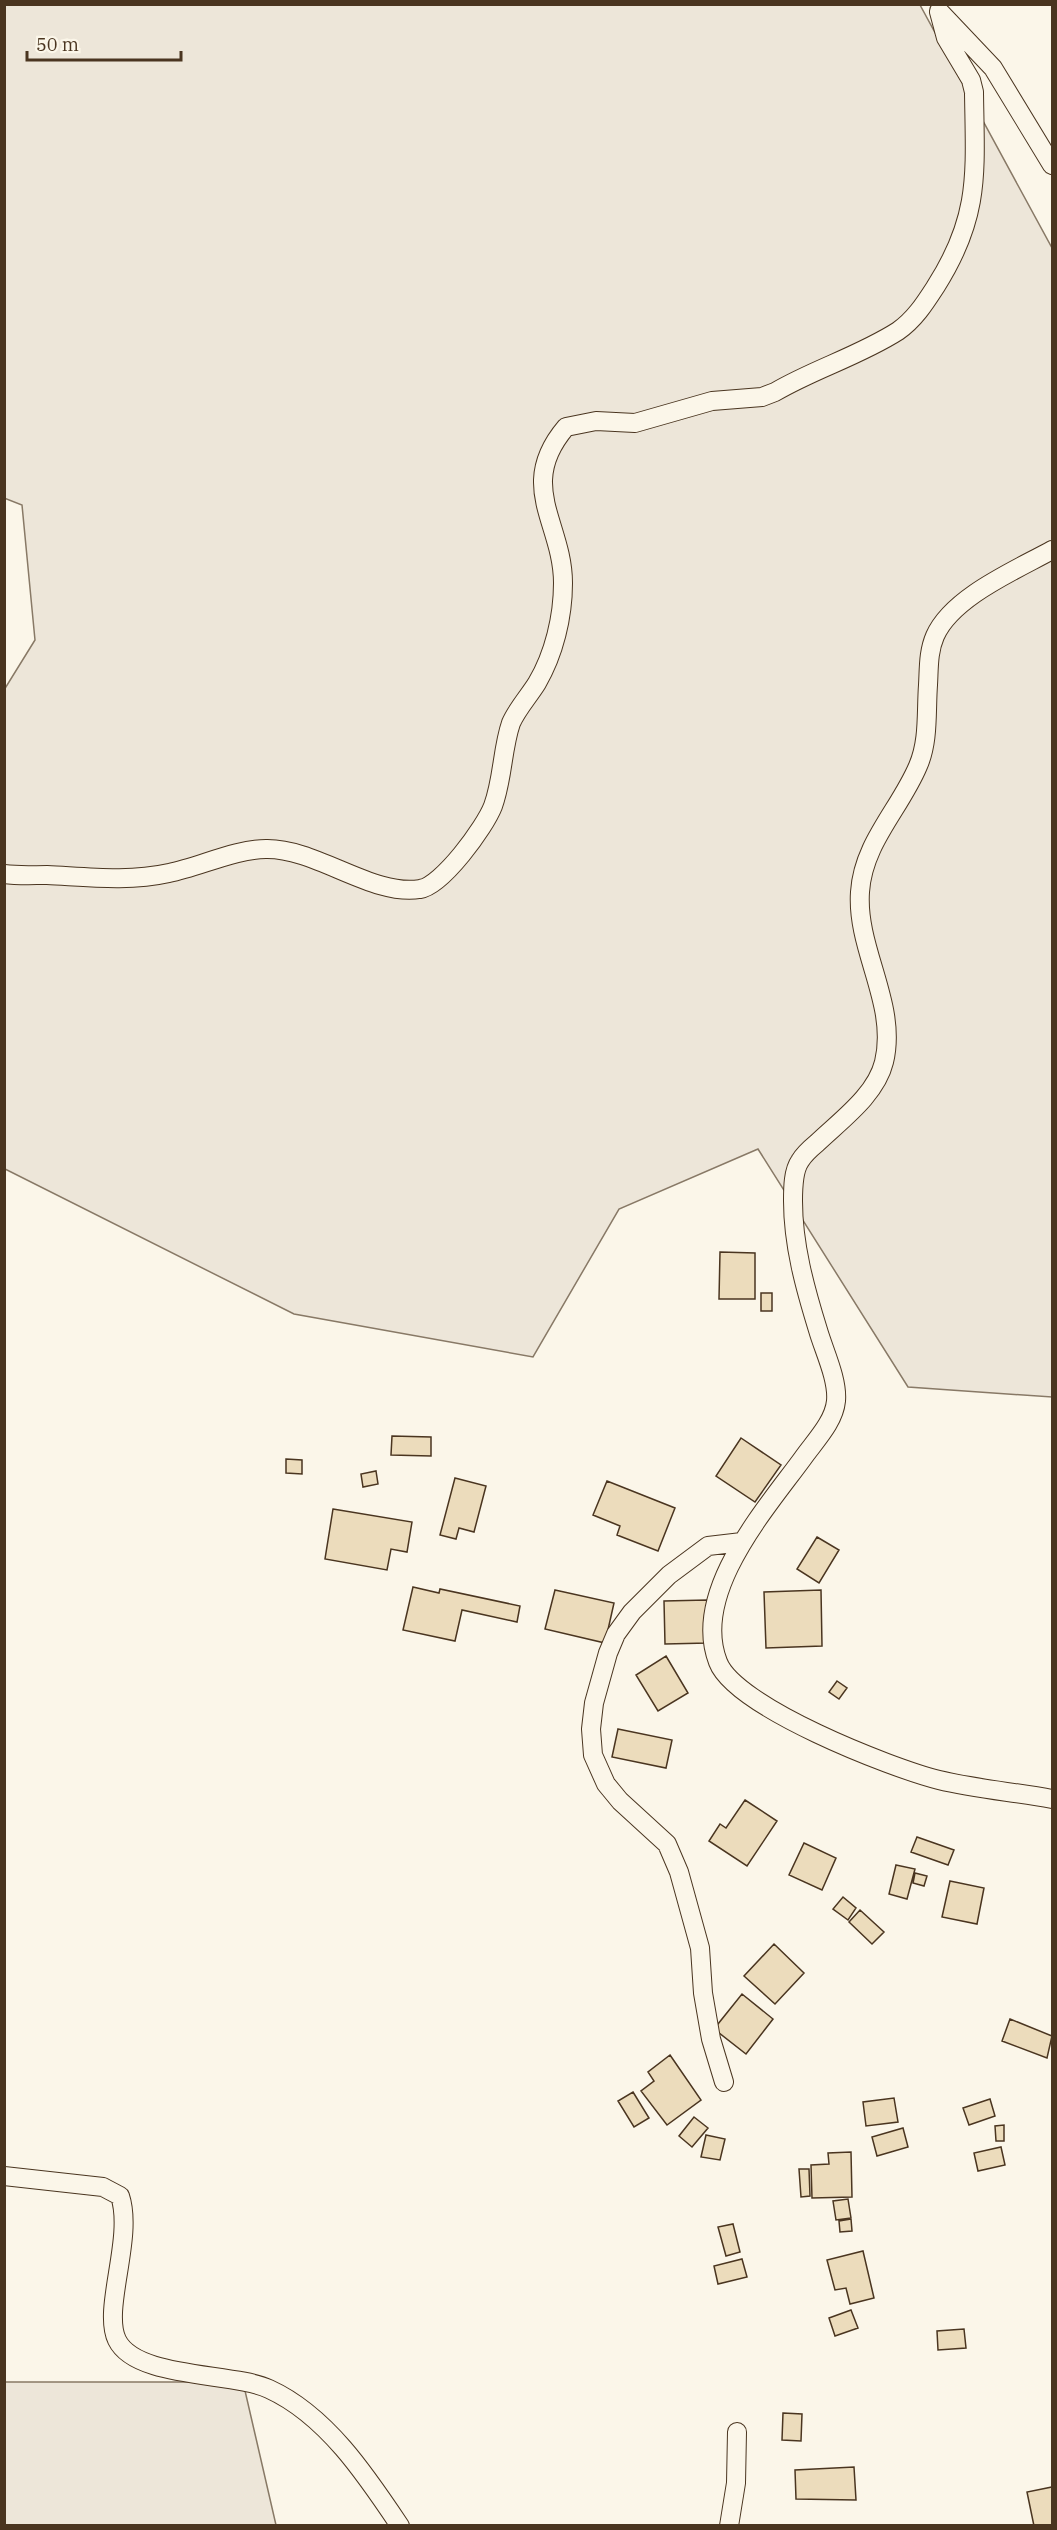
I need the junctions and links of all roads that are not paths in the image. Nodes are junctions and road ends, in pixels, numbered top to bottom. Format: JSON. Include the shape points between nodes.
{"nodes":[{"id":1,"x":938,"y":8,"type":"edge"},
{"id":2,"x":1053,"y":165,"type":"edge"},
{"id":3,"x":1053,"y":550,"type":"edge"},
{"id":4,"x":4,"y":874,"type":"edge"},
{"id":5,"x":742,"y":1542,"type":"junction"},
{"id":6,"x":1053,"y":1798,"type":"edge"},
{"id":7,"x":724,"y":2082,"type":"dead end"},
{"id":8,"x":4,"y":2176,"type":"edge"},
{"id":9,"x":737,"y":2432,"type":"dead end"},
{"id":10,"x":400,"y":2526,"type":"edge"},
{"id":11,"x":729,"y":2526,"type":"edge"}],
"edges":[{"from":1,"to":2,"type":"street","via":[[993,68]]},
{"from":1,"to":4,"type":"street","via":[[945,38],[971,80],[974,92],[975,183],[965,231],[947,269],[913,320],[774,392],[762,397],[712,401],[635,423],[580,422],[561,432],[551,450],[542,494],[561,553],[563,585],[558,632],[544,670],[513,719],[493,807],[477,833],[435,883],[422,889],[402,890],[317,860],[265,849],[145,878]]},
{"from":3,"to":5,"type":"street","via":[[986,587],[949,615],[933,639],[922,752],[917,768],[874,842],[863,869],[860,893],[861,926],[886,1021],[884,1062],[870,1090],[799,1162],[794,1183],[796,1245],[836,1402],[826,1427]]},
{"from":5,"to":6,"type":"street","via":[[723,1581],[712,1633],[717,1661],[728,1680],[784,1717],[916,1774]]},
{"from":5,"to":7,"type":"street","via":[[708,1546],[669,1575],[632,1612],[608,1653],[591,1729],[593,1755],[606,1784],[668,1844],[679,1872],[700,1948],[711,2039]]},
{"from":8,"to":10,"type":"street","via":[[103,2187],[120,2196],[125,2222],[113,2323],[118,2343],[159,2367],[251,2383],[291,2402],[326,2431],[368,2478]]},
{"from":9,"to":11,"type":"street"}]}
